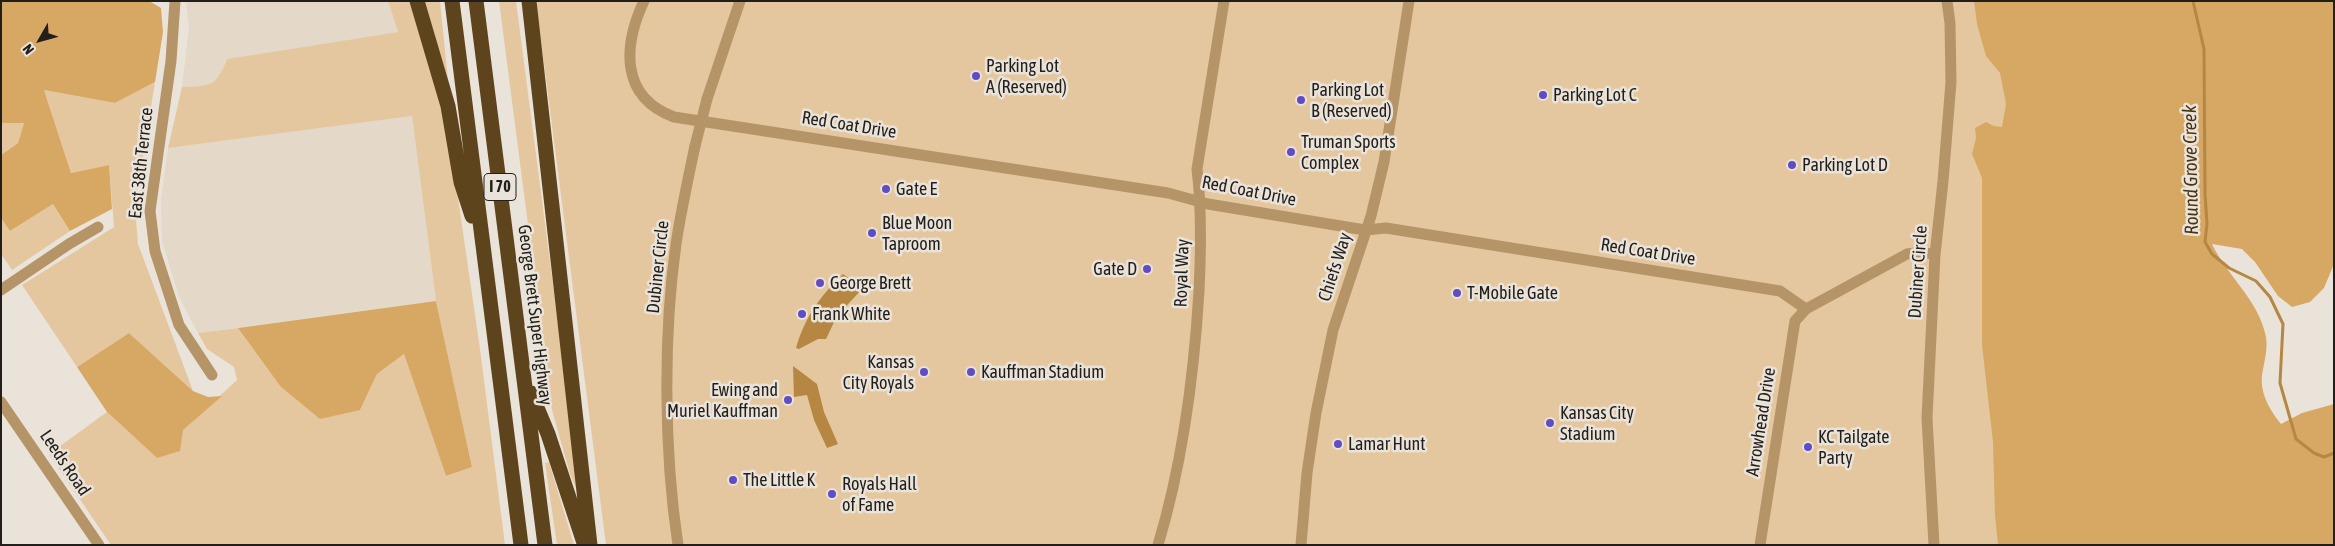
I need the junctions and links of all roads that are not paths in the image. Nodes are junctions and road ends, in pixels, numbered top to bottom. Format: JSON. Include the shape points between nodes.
{"nodes":[{"id":1,"x":175,"y":1,"type":"edge"},
{"id":2,"x":417,"y":1,"type":"edge"},
{"id":3,"x":452,"y":1,"type":"edge"},
{"id":4,"x":476,"y":1,"type":"edge"},
{"id":5,"x":529,"y":1,"type":"edge"},
{"id":6,"x":644,"y":1,"type":"edge"},
{"id":7,"x":740,"y":1,"type":"edge"},
{"id":8,"x":1224,"y":1,"type":"edge"},
{"id":9,"x":1409,"y":1,"type":"edge"},
{"id":10,"x":1947,"y":1,"type":"edge"},
{"id":11,"x":1200,"y":201,"type":"junction"},
{"id":12,"x":98,"y":227,"type":"dead end"},
{"id":13,"x":1365,"y":230,"type":"junction"},
{"id":14,"x":1935,"y":255,"type":"junction"},
{"id":15,"x":484,"y":256,"type":"junction"},
{"id":16,"x":1,"y":290,"type":"edge"},
{"id":17,"x":1806,"y":310,"type":"junction"},
{"id":18,"x":523,"y":373,"type":"junction"},
{"id":19,"x":212,"y":375,"type":"dead end"},
{"id":20,"x":1,"y":402,"type":"edge"},
{"id":21,"x":99,"y":545,"type":"edge"},
{"id":22,"x":520,"y":545,"type":"edge"},
{"id":23,"x":545,"y":545,"type":"edge"},
{"id":24,"x":585,"y":545,"type":"edge"},
{"id":25,"x":590,"y":545,"type":"edge"},
{"id":26,"x":678,"y":545,"type":"edge"},
{"id":27,"x":1158,"y":545,"type":"edge"},
{"id":28,"x":1301,"y":545,"type":"edge"},
{"id":29,"x":1760,"y":545,"type":"edge"},
{"id":30,"x":1934,"y":545,"type":"edge"}],
"edges":[{"from":1,"to":19,"type":"street","name":"East 38th Terrace","via":[[171,60],[150,211],[154,251],[179,325]]},
{"from":2,"to":15,"type":"highway","via":[[448,106],[462,182]]},
{"from":3,"to":15,"type":"highway","number":"I 70"},
{"from":4,"to":18,"type":"highway","name":"George Brett Super Highway","number":"I 70"},
{"from":5,"to":25,"type":"highway"},
{"from":6,"to":11,"type":"street","name":"Red Coat Drive","via":[[630,47],[631,74],[650,104],[674,117],[1168,193]]},
{"from":7,"to":26,"type":"street","name":"Dubiner Circle","bridge":true,"via":[[707,99],[676,244],[670,318],[668,433]]},
{"from":8,"to":11,"type":"street","name":"Royal Way","via":[[1197,170]]},
{"from":9,"to":13,"type":"street","name":"Chiefs Way","via":[[1384,162]]},
{"from":10,"to":14,"type":"street","name":"Dubiner Circle","via":[[1951,82]]},
{"from":11,"to":13,"type":"street","name":"Red Coat Drive"},
{"from":11,"to":27,"type":"street","name":"Royal Way","via":[[1201,261],[1190,393],[1182,444]]},
{"from":12,"to":16,"type":"street"},
{"from":13,"to":17,"type":"street","name":"Red Coat Drive","via":[[1386,228],[1780,291]]},
{"from":13,"to":28,"type":"street","name":"Chiefs Way","via":[[1333,330],[1316,413]]},
{"from":14,"to":17,"type":"street","via":[[1922,252],[1906,254]]},
{"from":14,"to":30,"type":"street","name":"Dubiner Circle","via":[[1927,418]]},
{"from":15,"to":22,"type":"highway","number":"I 70"},
{"from":17,"to":29,"type":"street","name":"Arrowhead Drive","via":[[1795,321]]},
{"from":18,"to":23,"type":"highway","name":"George Brett Super Highway","number":"I 70"},
{"from":18,"to":24,"type":"highway","via":[[548,434]]},
{"from":20,"to":21,"type":"street","name":"Leeds Road"}]}
